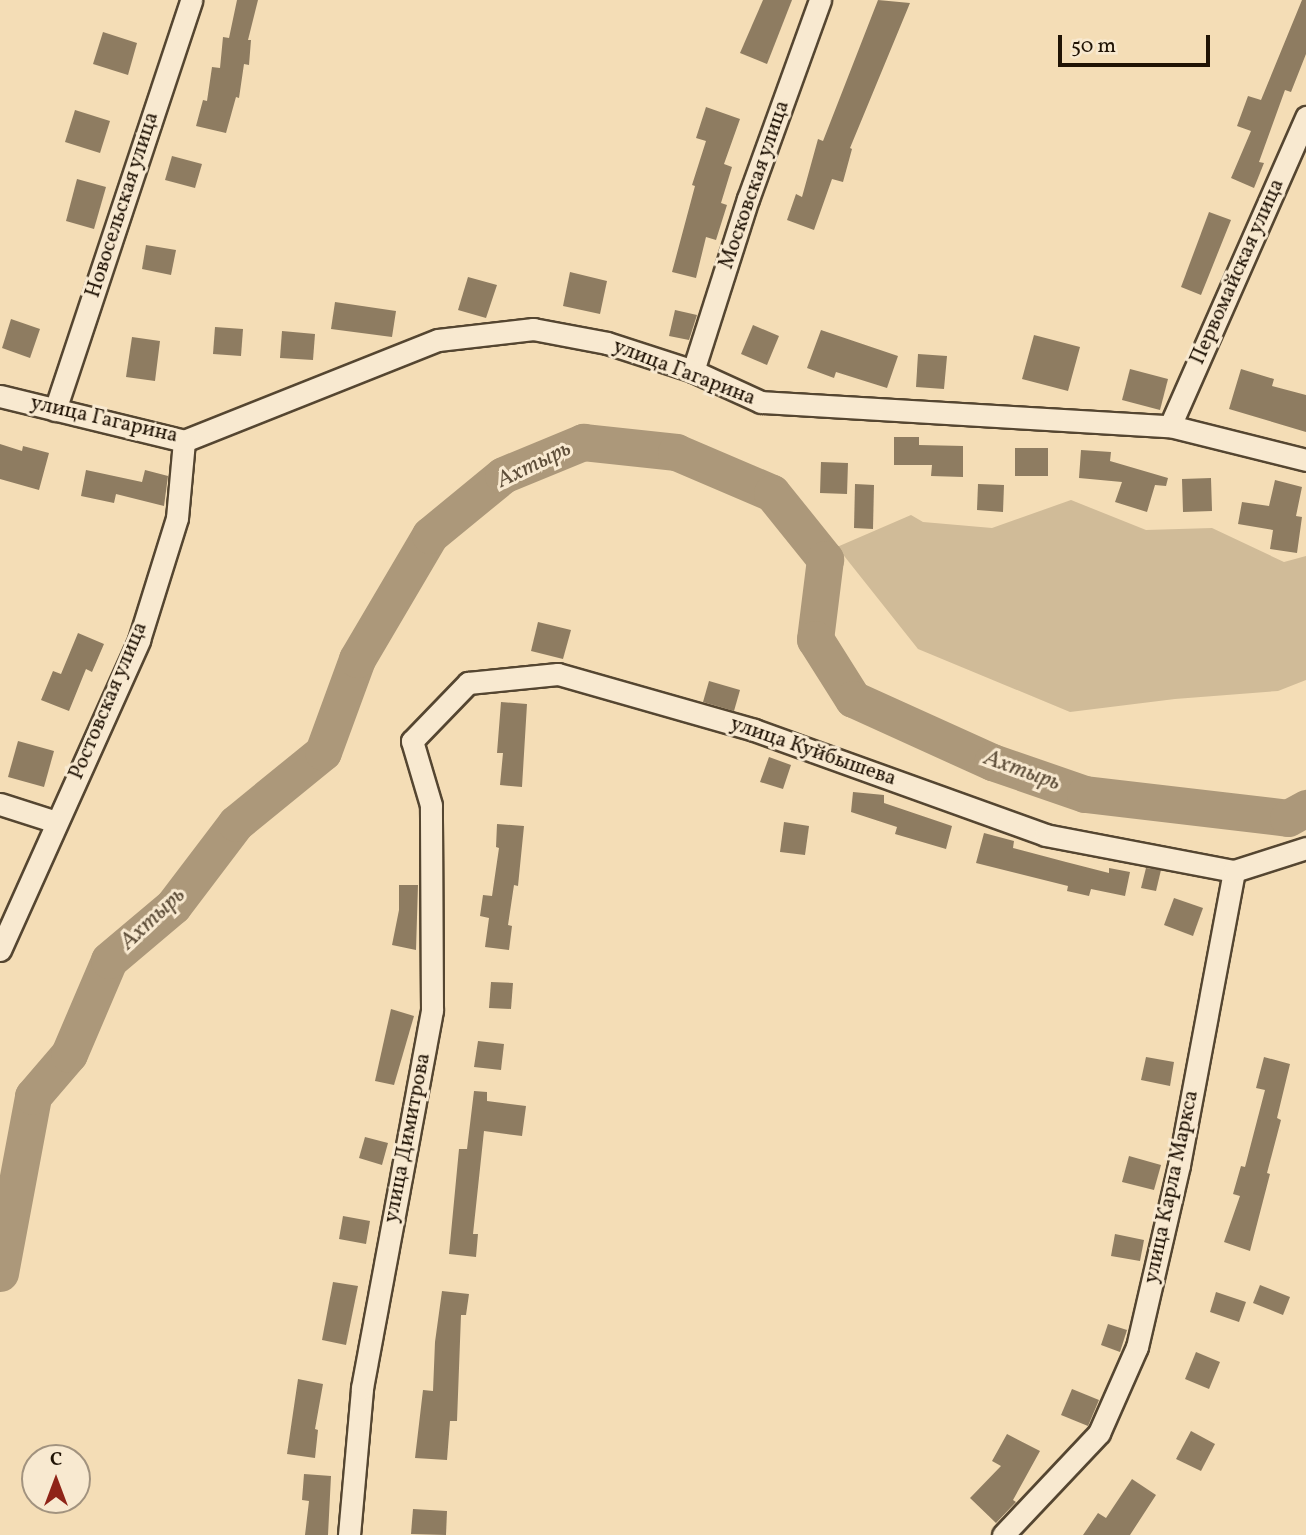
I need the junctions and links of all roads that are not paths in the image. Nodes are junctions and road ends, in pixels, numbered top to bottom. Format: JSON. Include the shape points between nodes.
{"nodes":[{"id":1,"x":191,"y":0,"type":"edge"},
{"id":2,"x":820,"y":0,"type":"edge"},
{"id":3,"x":1306,"y":117,"type":"edge"},
{"id":4,"x":693,"y":371,"type":"junction"},
{"id":5,"x":0,"y":396,"type":"edge"},
{"id":6,"x":55,"y":410,"type":"junction"},
{"id":7,"x":1170,"y":426,"type":"junction"},
{"id":8,"x":184,"y":441,"type":"junction"},
{"id":9,"x":1306,"y":460,"type":"edge"},
{"id":10,"x":412,"y":741,"type":"joint"},
{"id":11,"x":0,"y":804,"type":"edge"},
{"id":12,"x":56,"y":822,"type":"junction"},
{"id":13,"x":1306,"y":848,"type":"edge"},
{"id":14,"x":1234,"y":871,"type":"junction"},
{"id":15,"x":0,"y":950,"type":"edge"},
{"id":16,"x":349,"y":1535,"type":"edge"},
{"id":17,"x":1003,"y":1535,"type":"edge"}],
"edges":[{"from":1,"to":6,"type":"street","name":"Новосельская улица"},
{"from":2,"to":4,"type":"street","name":"Московская улица","via":[[748,199]]},
{"from":3,"to":7,"type":"street","name":"Первомайская улица"},
{"from":4,"to":7,"type":"street","name":"улица Гагарина","via":[[761,402]]},
{"from":4,"to":8,"type":"street","name":"улица Гагарина","via":[[607,343],[533,328],[438,340]]},
{"from":5,"to":6,"type":"street","name":"улица Гагарина"},
{"from":6,"to":8,"type":"street","name":"улица Гагарина"},
{"from":7,"to":9,"type":"street","name":"улица Гагарина"},
{"from":8,"to":12,"type":"street","name":"Ростовская улица","via":[[177,518],[139,640]]},
{"from":10,"to":14,"type":"street","name":"улица Куйбышева","via":[[468,683],[558,674],[754,730],[1045,835]]},
{"from":10,"to":16,"type":"street","name":"улица Димитрова","via":[[431,805],[432,1010],[362,1388]]},
{"from":11,"to":12,"type":"street"},
{"from":12,"to":15,"type":"street","name":"Ростовская улица"},
{"from":13,"to":14,"type":"street"},
{"from":14,"to":17,"type":"street","name":"улица Карла Маркса","via":[[1179,1165],[1137,1347],[1099,1433]]}]}
